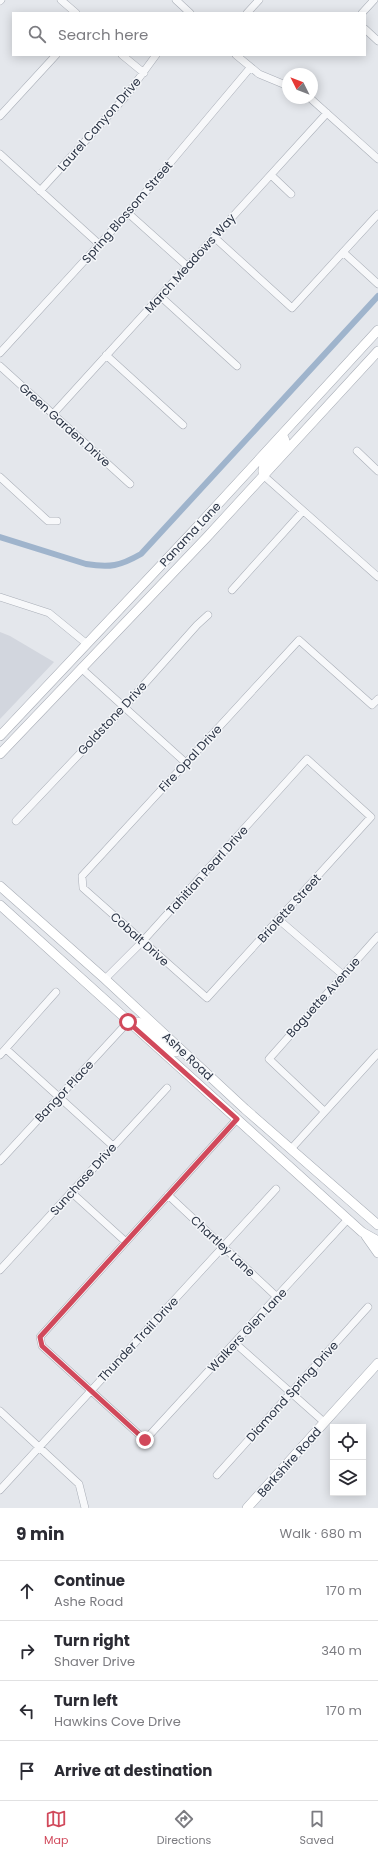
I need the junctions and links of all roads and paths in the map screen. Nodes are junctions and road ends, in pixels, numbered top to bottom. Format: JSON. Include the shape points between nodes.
{"nodes":[{"id":1,"x":61,"y":0,"type":"edge"},
{"id":2,"x":176,"y":0,"type":"edge"},
{"id":3,"x":259,"y":0,"type":"edge"},
{"id":4,"x":374,"y":0,"type":"edge"},
{"id":5,"x":75,"y":12,"type":"edge"},
{"id":6,"x":189,"y":12,"type":"edge"},
{"id":7,"x":248,"y":12,"type":"edge"},
{"id":8,"x":363,"y":12,"type":"edge"},
{"id":9,"x":366,"y":30,"type":"edge"},
{"id":10,"x":378,"y":40,"type":"edge"},
{"id":11,"x":55,"y":56,"type":"edge"},
{"id":12,"x":123,"y":56,"type":"edge"},
{"id":13,"x":155,"y":56,"type":"edge"},
{"id":14,"x":237,"y":56,"type":"edge"},
{"id":15,"x":250,"y":68,"type":"junction"},
{"id":16,"x":144,"y":73,"type":"junction"},
{"id":17,"x":282,"y":84,"type":"edge"},
{"id":18,"x":317,"y":104,"type":"edge"},
{"id":19,"x":327,"y":113,"type":"junction"},
{"id":20,"x":0,"y":116,"type":"edge"},
{"id":21,"x":0,"y":154,"type":"edge"},
{"id":22,"x":378,"y":159,"type":"edge"},
{"id":23,"x":271,"y":175,"type":"junction"},
{"id":24,"x":40,"y":191,"type":"junction"},
{"id":25,"x":291,"y":194,"type":"dead end"},
{"id":26,"x":128,"y":213,"type":"junction"},
{"id":27,"x":378,"y":214,"type":"edge"},
{"id":28,"x":214,"y":237,"type":"junction"},
{"id":29,"x":99,"y":244,"type":"junction"},
{"id":30,"x":343,"y":252,"type":"junction"},
{"id":31,"x":187,"y":266,"type":"junction"},
{"id":32,"x":377,"y":283,"type":"edge"},
{"id":33,"x":160,"y":296,"type":"junction"},
{"id":34,"x":378,"y":330,"type":"edge"},
{"id":35,"x":378,"y":351,"type":"edge"},
{"id":36,"x":0,"y":353,"type":"edge"},
{"id":37,"x":106,"y":355,"type":"junction"},
{"id":38,"x":0,"y":366,"type":"edge"},
{"id":39,"x":237,"y":366,"type":"dead end"},
{"id":40,"x":53,"y":414,"type":"junction"},
{"id":41,"x":183,"y":425,"type":"dead end"},
{"id":42,"x":284,"y":433,"type":"junction"},
{"id":43,"x":357,"y":451,"type":"dead end"},
{"id":44,"x":378,"y":471,"type":"edge"},
{"id":45,"x":264,"y":476,"type":"junction"},
{"id":46,"x":0,"y":477,"type":"edge"},
{"id":47,"x":130,"y":484,"type":"dead end"},
{"id":48,"x":303,"y":511,"type":"junction"},
{"id":49,"x":57,"y":521,"type":"dead end"},
{"id":50,"x":378,"y":577,"type":"edge"},
{"id":51,"x":232,"y":590,"type":"dead end"},
{"id":52,"x":0,"y":597,"type":"edge"},
{"id":53,"x":208,"y":616,"type":"dead end"},
{"id":54,"x":87,"y":644,"type":"junction"},
{"id":55,"x":82,"y":668,"type":"junction"},
{"id":56,"x":378,"y":699,"type":"edge"},
{"id":57,"x":124,"y":707,"type":"junction"},
{"id":58,"x":0,"y":736,"type":"edge"},
{"id":59,"x":0,"y":754,"type":"edge"},
{"id":60,"x":307,"y":759,"type":"joint"},
{"id":61,"x":186,"y":763,"type":"junction"},
{"id":62,"x":16,"y":821,"type":"dead end"},
{"id":63,"x":82,"y":876,"type":"joint"},
{"id":64,"x":0,"y":886,"type":"edge"},
{"id":65,"x":3,"y":907,"type":"edge"},
{"id":66,"x":278,"y":919,"type":"junction"},
{"id":67,"x":378,"y":936,"type":"edge"},
{"id":68,"x":61,"y":941,"type":"junction"},
{"id":69,"x":142,"y":942,"type":"junction"},
{"id":70,"x":51,"y":951,"type":"junction"},
{"id":71,"x":343,"y":975,"type":"junction"},
{"id":72,"x":105,"y":979,"type":"junction"},
{"id":73,"x":56,"y":992,"type":"dead end"},
{"id":74,"x":207,"y":998,"type":"joint"},
{"id":75,"x":128,"y":1022,"type":"junction"},
{"id":76,"x":6,"y":1049,"type":"junction"},
{"id":77,"x":378,"y":1052,"type":"edge"},
{"id":78,"x":0,"y":1055,"type":"edge"},
{"id":79,"x":192,"y":1060,"type":"junction"},
{"id":80,"x":167,"y":1088,"type":"dead end"},
{"id":81,"x":59,"y":1097,"type":"junction"},
{"id":82,"x":324,"y":1111,"type":"junction"},
{"id":83,"x":237,"y":1119,"type":"junction"},
{"id":84,"x":113,"y":1146,"type":"junction"},
{"id":85,"x":290,"y":1149,"type":"junction"},
{"id":86,"x":0,"y":1161,"type":"edge"},
{"id":87,"x":276,"y":1188,"type":"dead end"},
{"id":88,"x":71,"y":1192,"type":"junction"},
{"id":89,"x":168,"y":1195,"type":"junction"},
{"id":90,"x":348,"y":1219,"type":"junction"},
{"id":91,"x":378,"y":1225,"type":"edge"},
{"id":92,"x":362,"y":1232,"type":"junction"},
{"id":93,"x":378,"y":1241,"type":"edge"},
{"id":94,"x":126,"y":1242,"type":"junction"},
{"id":95,"x":223,"y":1246,"type":"junction"},
{"id":96,"x":378,"y":1253,"type":"edge"},
{"id":97,"x":0,"y":1270,"type":"edge"},
{"id":98,"x":277,"y":1297,"type":"junction"},
{"id":99,"x":368,"y":1307,"type":"dead end"},
{"id":100,"x":235,"y":1343,"type":"junction"},
{"id":101,"x":378,"y":1363,"type":"edge"},
{"id":102,"x":91,"y":1391,"type":"junction"},
{"id":103,"x":291,"y":1392,"type":"junction"},
{"id":104,"x":0,"y":1411,"type":"edge"},
{"id":105,"x":324,"y":1422,"type":"junction"},
{"id":106,"x":40,"y":1447,"type":"junction"},
{"id":107,"x":217,"y":1475,"type":"dead end"},
{"id":108,"x":0,"y":1490,"type":"edge"},
{"id":109,"x":85,"y":1508,"type":"edge"},
{"id":110,"x":247,"y":1508,"type":"edge"}],
"edges":[{"from":1,"to":5,"type":"street"},
{"from":2,"to":6,"type":"street"},
{"from":3,"to":7,"type":"street"},
{"from":4,"to":8,"type":"street"},
{"from":9,"to":10,"type":"street"},
{"from":11,"to":20,"type":"street"},
{"from":12,"to":16,"type":"street"},
{"from":13,"to":16,"type":"street","name":"Laurel Canyon Drive"},
{"from":14,"to":15,"type":"street"},
{"from":15,"to":17,"type":"street"},
{"from":15,"to":26,"type":"street","name":"Spring Blossom Street"},
{"from":16,"to":24,"type":"street","name":"Laurel Canyon Drive"},
{"from":18,"to":19,"type":"street"},
{"from":19,"to":22,"type":"street"},
{"from":19,"to":23,"type":"street","name":"March Meadows Way"},
{"from":21,"to":24,"type":"street"},
{"from":23,"to":25,"type":"street"},
{"from":23,"to":28,"type":"street","name":"March Meadows Way"},
{"from":24,"to":29,"type":"street"},
{"from":26,"to":29,"type":"street","name":"Spring Blossom Street"},
{"from":26,"to":31,"type":"street"},
{"from":27,"to":30,"type":"street"},
{"from":28,"to":30,"type":"street","via":[[292,308]]},
{"from":28,"to":31,"type":"street","name":"March Meadows Way"},
{"from":29,"to":36,"type":"street","name":"Spring Blossom Street"},
{"from":30,"to":32,"type":"street"},
{"from":31,"to":33,"type":"street","name":"March Meadows Way"},
{"from":33,"to":37,"type":"street","name":"March Meadows Way"},
{"from":33,"to":39,"type":"street"},
{"from":34,"to":42,"type":"main road","name":"Panama Lane"},
{"from":35,"to":45,"type":"main road","name":"Panama Lane"},
{"from":37,"to":40,"type":"street","name":"March Meadows Way"},
{"from":37,"to":41,"type":"street"},
{"from":38,"to":40,"type":"street","name":"Green Garden Drive"},
{"from":40,"to":47,"type":"street","name":"Green Garden Drive"},
{"from":42,"to":45,"type":"main road","via":[[285,441],[263,466]]},
{"from":42,"to":54,"type":"main road","name":"Panama Lane"},
{"from":43,"to":44,"type":"street"},
{"from":45,"to":48,"type":"street"},
{"from":45,"to":55,"type":"main road","name":"Panama Lane"},
{"from":46,"to":49,"type":"street","via":[[48,521]]},
{"from":48,"to":50,"type":"street"},
{"from":48,"to":51,"type":"street"},
{"from":52,"to":54,"type":"street","via":[[49,614]]},
{"from":53,"to":57,"type":"street","name":"Goldstone Drive","via":[[193,629]]},
{"from":54,"to":55,"type":"main road"},
{"from":54,"to":58,"type":"main road","name":"Panama Lane"},
{"from":55,"to":57,"type":"street"},
{"from":55,"to":59,"type":"main road","name":"Panama Lane"},
{"from":56,"to":61,"type":"street","name":"Fire Opal Drive","via":[[372,706],[299,640]]},
{"from":57,"to":61,"type":"street"},
{"from":57,"to":62,"type":"street","name":"Goldstone Drive"},
{"from":60,"to":66,"type":"street","name":"Briolette Street","via":[[371,817]]},
{"from":60,"to":69,"type":"street","name":"Tahitian Pearl Drive"},
{"from":61,"to":63,"type":"street","name":"Fire Opal Drive"},
{"from":63,"to":69,"type":"street","name":"Cobalt Drive","via":[[83,888]]},
{"from":64,"to":68,"type":"main road","name":"Ashe Road"},
{"from":65,"to":68,"type":"main road","via":[[16,912],[48,939]]},
{"from":65,"to":70,"type":"main road","name":"Ashe Road"},
{"from":66,"to":71,"type":"street"},
{"from":66,"to":74,"type":"street","name":"Briolette Street"},
{"from":67,"to":71,"type":"street","name":"Baguette Avenue"},
{"from":68,"to":72,"type":"main road","name":"Ashe Road"},
{"from":69,"to":72,"type":"street","name":"Tahitian Pearl Drive"},
{"from":69,"to":74,"type":"street","name":"Cobalt Drive"},
{"from":70,"to":72,"type":"main road","via":[[62,954],[92,980],[97,982]]},
{"from":70,"to":75,"type":"main road","name":"Ashe Road"},
{"from":71,"to":82,"type":"street","name":"Baguette Avenue","via":[[269,1058]]},
{"from":72,"to":79,"type":"main road","name":"Ashe Road"},
{"from":73,"to":76,"type":"street"},
{"from":75,"to":79,"type":"main road","via":[[138,1022],[181,1055]]},
{"from":75,"to":81,"type":"street","name":"Bangor Place"},
{"from":75,"to":83,"type":"main road","name":"Ashe Road"},
{"from":76,"to":78,"type":"street"},
{"from":76,"to":81,"type":"street"},
{"from":77,"to":82,"type":"street"},
{"from":79,"to":85,"type":"main road","name":"Ashe Road"},
{"from":80,"to":84,"type":"street","name":"Sunchase Drive"},
{"from":81,"to":84,"type":"street"},
{"from":81,"to":86,"type":"street","name":"Bangor Place"},
{"from":82,"to":85,"type":"street"},
{"from":83,"to":89,"type":"street"},
{"from":83,"to":90,"type":"main road","name":"Ashe Road"},
{"from":84,"to":88,"type":"street","name":"Sunchase Drive"},
{"from":85,"to":91,"type":"main road","name":"Ashe Road"},
{"from":87,"to":95,"type":"street","name":"Thunder Trail Drive"},
{"from":88,"to":94,"type":"street"},
{"from":88,"to":97,"type":"street","name":"Sunchase Drive"},
{"from":89,"to":94,"type":"street"},
{"from":89,"to":95,"type":"street","name":"Chartley Lane"},
{"from":90,"to":92,"type":"main road","name":"Ashe Road"},
{"from":90,"to":98,"type":"street","name":"Walkers Glen Lane"},
{"from":92,"to":93,"type":"main road","name":"Ashe Road"},
{"from":92,"to":96,"type":"main road"},
{"from":94,"to":102,"type":"street","via":[[40,1337],[42,1346]]},
{"from":95,"to":98,"type":"street","name":"Chartley Lane"},
{"from":95,"to":102,"type":"street","name":"Thunder Trail Drive"},
{"from":98,"to":100,"type":"street","name":"Walkers Glen Lane"},
{"from":99,"to":103,"type":"street","name":"Diamond Spring Drive"},
{"from":100,"to":102,"type":"street","name":"Walkers Glen Lane","via":[[145,1440]]},
{"from":100,"to":103,"type":"street"},
{"from":101,"to":105,"type":"main road","name":"Berkshire Road"},
{"from":102,"to":106,"type":"street","name":"Thunder Trail Drive"},
{"from":103,"to":105,"type":"street"},
{"from":103,"to":107,"type":"street","name":"Diamond Spring Drive"},
{"from":104,"to":106,"type":"street"},
{"from":105,"to":110,"type":"main road","name":"Berkshire Road"},
{"from":106,"to":108,"type":"street","name":"Thunder Trail Drive"},
{"from":106,"to":109,"type":"street","via":[[79,1484]]}]}
